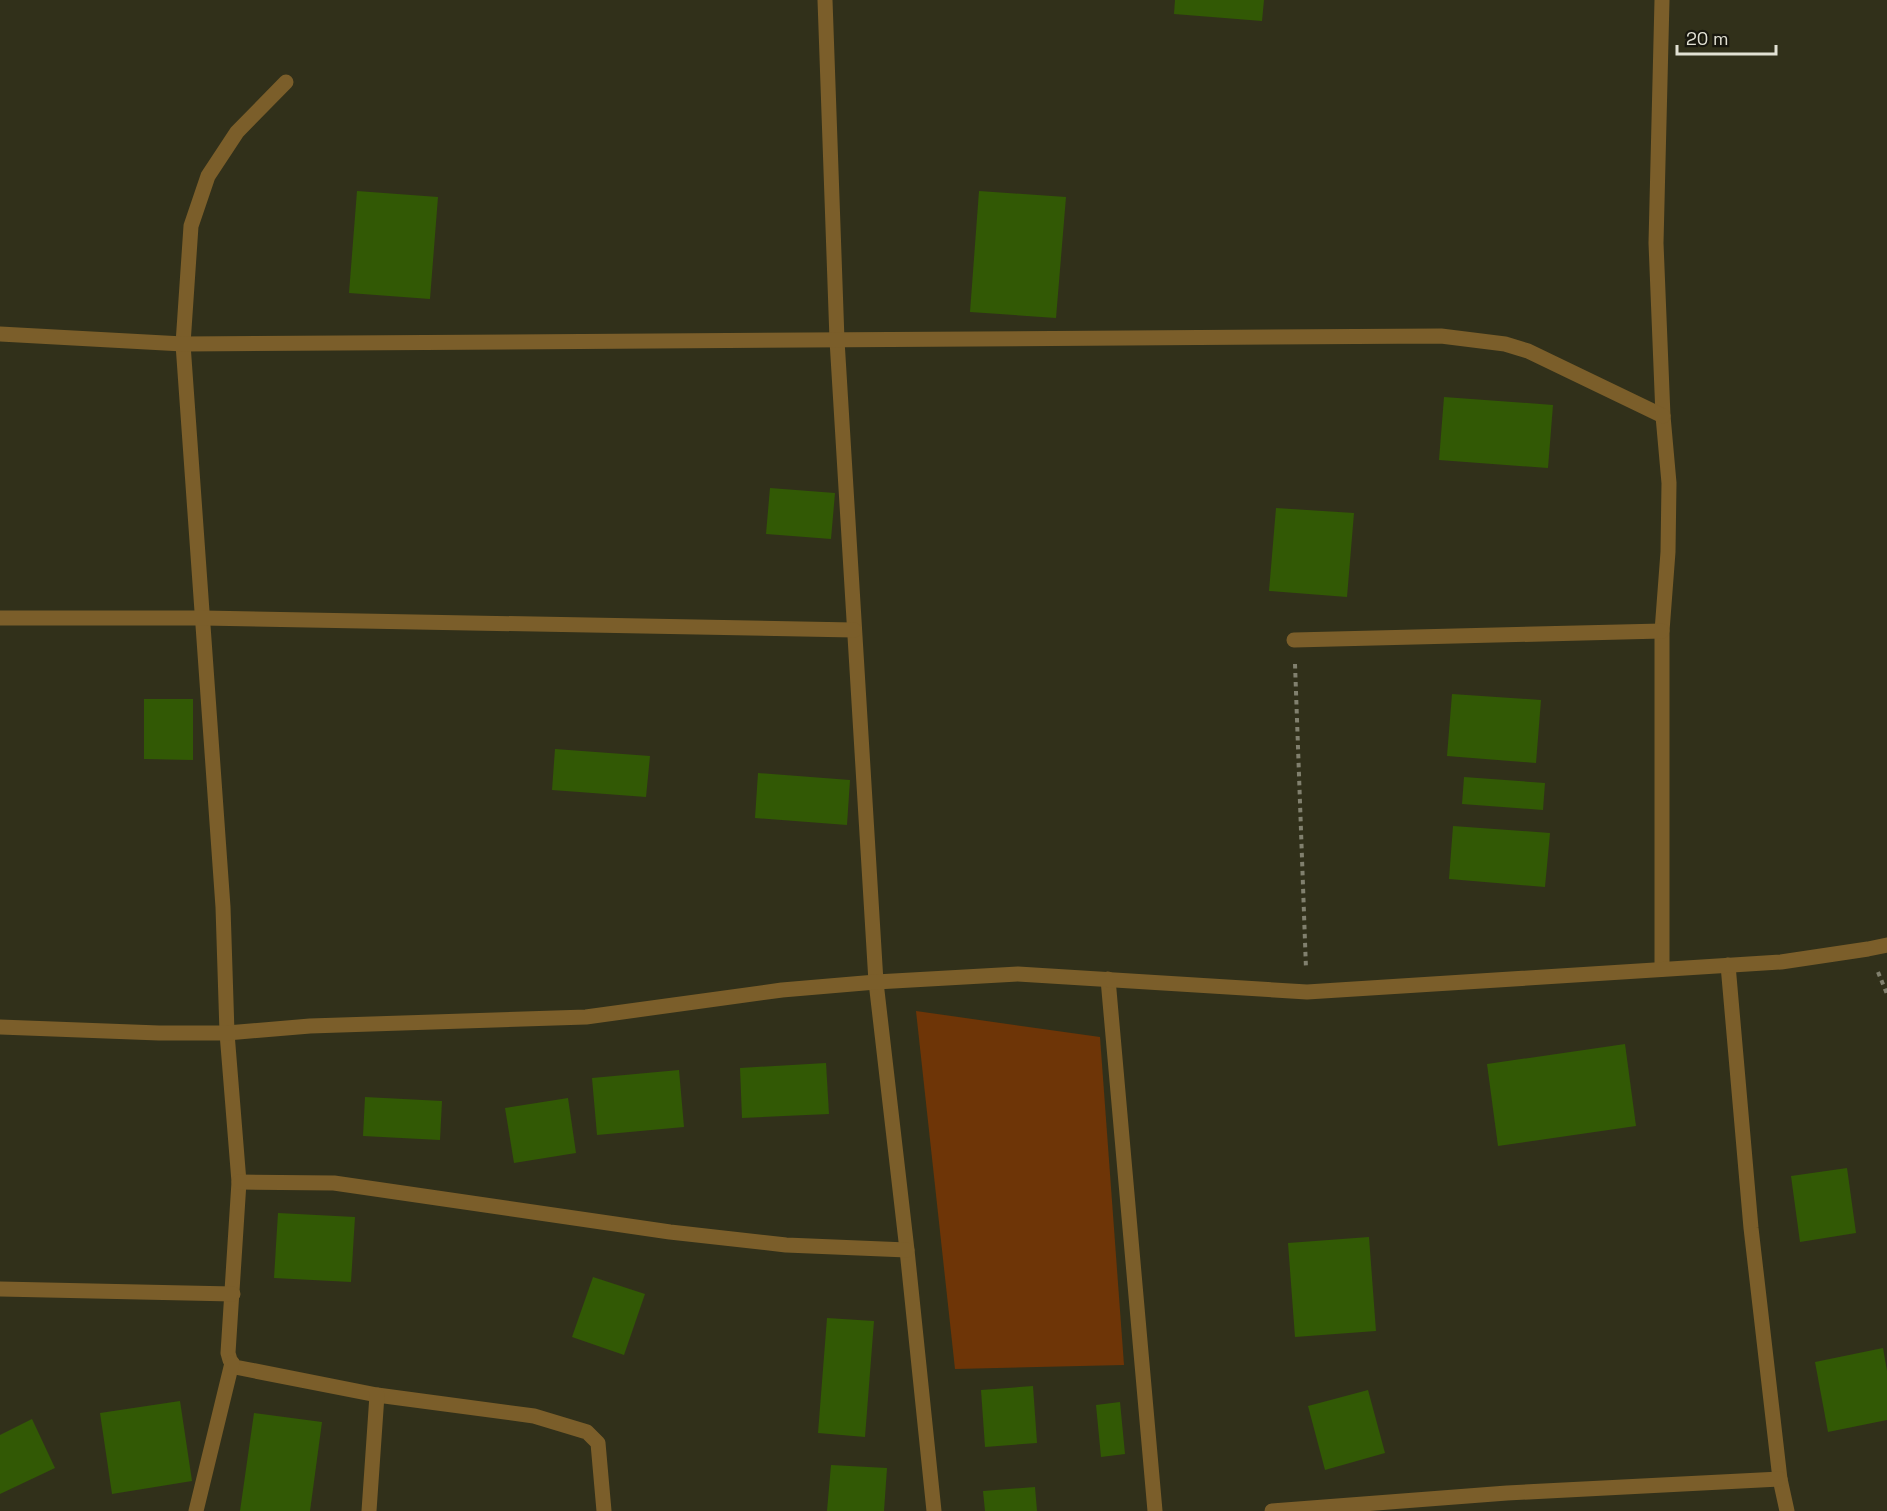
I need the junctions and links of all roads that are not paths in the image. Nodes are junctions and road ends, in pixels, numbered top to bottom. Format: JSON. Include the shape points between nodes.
{"nodes":[{"id":1,"x":825,"y":0,"type":"edge"},
{"id":2,"x":1662,"y":0,"type":"edge"},
{"id":3,"x":286,"y":82,"type":"dead end"},
{"id":4,"x":0,"y":334,"type":"edge"},
{"id":5,"x":837,"y":340,"type":"junction"},
{"id":6,"x":183,"y":344,"type":"junction"},
{"id":7,"x":1663,"y":416,"type":"junction"},
{"id":8,"x":0,"y":618,"type":"edge"},
{"id":9,"x":203,"y":618,"type":"junction"},
{"id":10,"x":854,"y":630,"type":"junction"},
{"id":11,"x":1662,"y":631,"type":"junction"},
{"id":12,"x":1294,"y":639,"type":"road end"},
{"id":13,"x":1887,"y":945,"type":"edge"},
{"id":14,"x":1728,"y":965,"type":"junction"},
{"id":15,"x":1662,"y":969,"type":"junction"},
{"id":16,"x":1108,"y":979,"type":"junction"},
{"id":17,"x":876,"y":982,"type":"junction"},
{"id":18,"x":0,"y":1027,"type":"edge"},
{"id":19,"x":227,"y":1033,"type":"junction"},
{"id":20,"x":239,"y":1182,"type":"junction"},
{"id":21,"x":907,"y":1250,"type":"junction"},
{"id":22,"x":0,"y":1289,"type":"edge"},
{"id":23,"x":233,"y":1294,"type":"junction"},
{"id":24,"x":232,"y":1363,"type":"junction"},
{"id":25,"x":377,"y":1395,"type":"junction"},
{"id":26,"x":1780,"y":1479,"type":"junction"},
{"id":27,"x":196,"y":1511,"type":"edge"},
{"id":28,"x":369,"y":1511,"type":"edge"},
{"id":29,"x":604,"y":1511,"type":"edge"},
{"id":30,"x":934,"y":1511,"type":"edge"},
{"id":31,"x":1155,"y":1511,"type":"edge"},
{"id":32,"x":1272,"y":1511,"type":"edge"},
{"id":33,"x":1787,"y":1511,"type":"edge"}],
"edges":[{"from":1,"to":5,"type":"street"},
{"from":2,"to":7,"type":"street","via":[[1656,243]]},
{"from":3,"to":6,"type":"street","via":[[237,132],[208,176],[191,226]]},
{"from":4,"to":6,"type":"street"},
{"from":5,"to":6,"type":"street"},
{"from":5,"to":7,"type":"street","via":[[1429,336],[1475,339],[1528,351]]},
{"from":5,"to":10,"type":"street"},
{"from":6,"to":9,"type":"street"},
{"from":7,"to":11,"type":"street","via":[[1669,483]]},
{"from":8,"to":9,"type":"street"},
{"from":9,"to":10,"type":"street"},
{"from":9,"to":19,"type":"street","via":[[223,907]]},
{"from":10,"to":17,"type":"street"},
{"from":11,"to":12,"type":"street"},
{"from":11,"to":15,"type":"street"},
{"from":13,"to":14,"type":"street","via":[[1781,962]]},
{"from":14,"to":15,"type":"street"},
{"from":14,"to":26,"type":"street","via":[[1751,1228]]},
{"from":15,"to":16,"type":"street","via":[[1307,992]]},
{"from":16,"to":17,"type":"street","via":[[1018,974]]},
{"from":16,"to":31,"type":"street"},
{"from":17,"to":19,"type":"street","via":[[782,990],[586,1017],[310,1026]]},
{"from":17,"to":21,"type":"street"},
{"from":18,"to":19,"type":"street"},
{"from":19,"to":20,"type":"street"},
{"from":20,"to":21,"type":"street","via":[[334,1183],[670,1232],[786,1245]]},
{"from":20,"to":23,"type":"street"},
{"from":21,"to":30,"type":"street"},
{"from":22,"to":23,"type":"street"},
{"from":23,"to":24,"type":"street","via":[[227,1341]]},
{"from":24,"to":25,"type":"street","via":[[235,1367]]},
{"from":24,"to":27,"type":"street"},
{"from":25,"to":28,"type":"street"},
{"from":25,"to":29,"type":"street","via":[[534,1416],[587,1432],[598,1443]]},
{"from":26,"to":32,"type":"street","via":[[1507,1493]]},
{"from":26,"to":33,"type":"street"}]}
